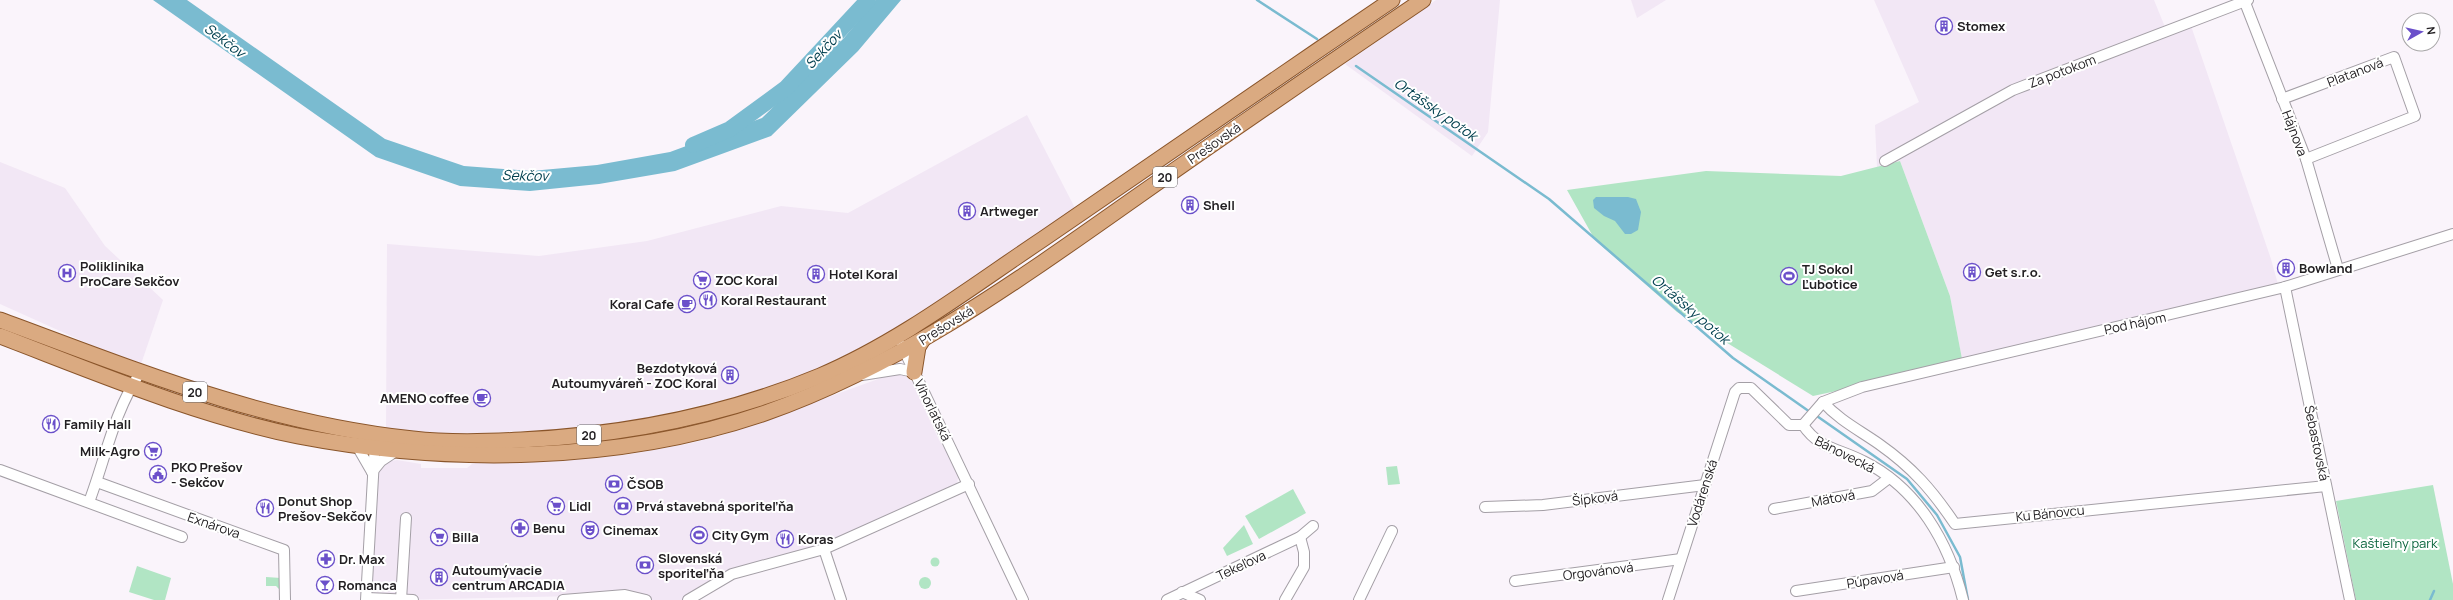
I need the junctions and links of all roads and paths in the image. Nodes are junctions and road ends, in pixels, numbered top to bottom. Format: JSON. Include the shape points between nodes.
{"nodes":[{"id":1,"x":1392,"y":0,"type":"edge"},
{"id":2,"x":1423,"y":0,"type":"edge"},
{"id":3,"x":2245,"y":1,"type":"edge"},
{"id":4,"x":2282,"y":99,"type":"junction"},
{"id":5,"x":2306,"y":159,"type":"junction"},
{"id":6,"x":1885,"y":161,"type":"dead end"},
{"id":7,"x":2453,"y":234,"type":"edge"},
{"id":8,"x":2338,"y":269,"type":"junction"},
{"id":9,"x":2285,"y":287,"type":"junction"},
{"id":10,"x":0,"y":320,"type":"edge"},
{"id":11,"x":897,"y":335,"type":"junction"},
{"id":12,"x":0,"y":336,"type":"edge"},
{"id":13,"x":923,"y":339,"type":"junction"},
{"id":14,"x":904,"y":350,"type":"junction"},
{"id":15,"x":914,"y":372,"type":"junction"},
{"id":16,"x":856,"y":375,"type":"junction"},
{"id":17,"x":136,"y":379,"type":"junction"},
{"id":18,"x":1739,"y":388,"type":"joint"},
{"id":19,"x":1819,"y":404,"type":"junction"},
{"id":20,"x":1805,"y":421,"type":"junction"},
{"id":21,"x":375,"y":441,"type":"junction"},
{"id":22,"x":357,"y":446,"type":"junction"},
{"id":23,"x":396,"y":451,"type":"junction"},
{"id":24,"x":0,"y":470,"type":"edge"},
{"id":25,"x":372,"y":472,"type":"junction"},
{"id":26,"x":1889,"y":478,"type":"junction"},
{"id":27,"x":97,"y":482,"type":"junction"},
{"id":28,"x":969,"y":484,"type":"junction"},
{"id":29,"x":1705,"y":485,"type":"junction"},
{"id":30,"x":2326,"y":486,"type":"junction"},
{"id":31,"x":89,"y":502,"type":"junction"},
{"id":32,"x":1485,"y":507,"type":"dead end"},
{"id":33,"x":1774,"y":508,"type":"dead end"},
{"id":34,"x":406,"y":518,"type":"dead end"},
{"id":35,"x":1313,"y":526,"type":"dead end"},
{"id":36,"x":1392,"y":531,"type":"dead end"},
{"id":37,"x":182,"y":537,"type":"dead end"},
{"id":38,"x":1300,"y":537,"type":"junction"},
{"id":39,"x":824,"y":549,"type":"junction"},
{"id":40,"x":1681,"y":559,"type":"junction"},
{"id":41,"x":1954,"y":567,"type":"junction"},
{"id":42,"x":1515,"y":582,"type":"dead end"},
{"id":43,"x":1796,"y":591,"type":"dead end"},
{"id":44,"x":1182,"y":592,"type":"junction"},
{"id":45,"x":366,"y":599,"type":"edge"},
{"id":46,"x":285,"y":600,"type":"edge"},
{"id":47,"x":401,"y":600,"type":"edge"},
{"id":48,"x":413,"y":600,"type":"edge"},
{"id":49,"x":563,"y":600,"type":"edge"},
{"id":50,"x":646,"y":600,"type":"edge"},
{"id":51,"x":688,"y":600,"type":"edge"},
{"id":52,"x":841,"y":600,"type":"edge"},
{"id":53,"x":1023,"y":600,"type":"edge"},
{"id":54,"x":1167,"y":600,"type":"edge"},
{"id":55,"x":1200,"y":600,"type":"edge"},
{"id":56,"x":1285,"y":600,"type":"edge"},
{"id":57,"x":1359,"y":600,"type":"edge"},
{"id":58,"x":1668,"y":600,"type":"edge"},
{"id":59,"x":1963,"y":600,"type":"edge"},
{"id":60,"x":2350,"y":600,"type":"edge"}],
"edges":[{"from":1,"to":11,"type":"main road","name":"Prešovská","number":"20","via":[[1071,220]]},
{"from":2,"to":13,"type":"main road","name":"Prešovská","number":"20","via":[[1001,291]]},
{"from":3,"to":4,"type":"street","name":"Hájnova"},
{"from":3,"to":6,"type":"street","name":"Za potokom","via":[[2013,90]]},
{"from":4,"to":5,"type":"street","name":"Hájnova"},
{"from":4,"to":5,"type":"street","name":"Platanová","via":[[2394,57],[2414,116]]},
{"from":5,"to":8,"type":"street","name":"Hájnova"},
{"from":7,"to":8,"type":"street","name":"Pod hájom"},
{"from":8,"to":9,"type":"street","name":"Pod hájom"},
{"from":9,"to":19,"type":"street","name":"Pod hájom","via":[[1862,387]]},
{"from":9,"to":30,"type":"street","name":"Šebastovská"},
{"from":10,"to":17,"type":"main road","number":"20"},
{"from":11,"to":14,"type":"street","name":"Vihorlatská"},
{"from":11,"to":21,"type":"main road","number":"20","via":[[824,374],[782,391],[694,418],[604,434],[490,441]]},
{"from":12,"to":17,"type":"main road","number":"20"},
{"from":13,"to":14,"type":"main road","name":"Prešovská","number":"20"},
{"from":13,"to":15,"type":"main road","via":[[918,347]]},
{"from":14,"to":15,"type":"street","name":"Vihorlatská"},
{"from":14,"to":16,"type":"main road","number":"20"},
{"from":15,"to":16,"type":"street","via":[[900,369]]},
{"from":15,"to":28,"type":"street","name":"Vihorlatská"},
{"from":16,"to":23,"type":"main road","number":"20","via":[[758,415],[691,434],[645,442],[526,454]]},
{"from":17,"to":21,"type":"main road","number":"20"},
{"from":17,"to":22,"type":"main road","number":"20","via":[[203,411],[266,428]]},
{"from":17,"to":27,"type":"street","via":[[116,423]]},
{"from":18,"to":20,"type":"street","name":"Bánovecká","via":[[1751,388],[1789,424]]},
{"from":18,"to":29,"type":"street","name":"Vodárenská","via":[[1735,392]]},
{"from":19,"to":20,"type":"street","name":"Bánovecká"},
{"from":19,"to":30,"type":"street","name":"Ku Bánovcu","via":[[1909,467],[1934,492],[1955,524]]},
{"from":20,"to":26,"type":"street","name":"Bánovecká","via":[[1818,442],[1866,462]]},
{"from":21,"to":22,"type":"main road","number":"20"},
{"from":21,"to":23,"type":"main road","number":"20"},
{"from":21,"to":25,"type":"street"},
{"from":22,"to":25,"type":"street"},
{"from":23,"to":25,"type":"street","via":[[381,461]]},
{"from":24,"to":31,"type":"street","name":"Exnárova"},
{"from":25,"to":45,"type":"street"},
{"from":26,"to":33,"type":"street","name":"Mätová","via":[[1872,491]]},
{"from":26,"to":41,"type":"street","name":"Bánovecká","via":[[1920,508],[1939,534]]},
{"from":27,"to":31,"type":"street"},
{"from":27,"to":46,"type":"street","name":"Exnárova","via":[[284,550]]},
{"from":28,"to":39,"type":"street"},
{"from":28,"to":53,"type":"street","name":"Vihorlatská"},
{"from":29,"to":32,"type":"street","name":"Šípková","via":[[1543,505]]},
{"from":29,"to":40,"type":"street","name":"Vodárenská"},
{"from":30,"to":60,"type":"street","name":"Šebastovská"},
{"from":31,"to":37,"type":"street","name":"Exnárova"},
{"from":34,"to":47,"type":"street"},
{"from":35,"to":38,"type":"street","name":"Tekeľova"},
{"from":36,"to":57,"type":"street"},
{"from":38,"to":44,"type":"street","name":"Tekeľova"},
{"from":38,"to":56,"type":"street","via":[[1304,567]]},
{"from":39,"to":51,"type":"street","via":[[732,574]]},
{"from":39,"to":52,"type":"street"},
{"from":40,"to":42,"type":"street","name":"Orgovánová"},
{"from":40,"to":58,"type":"street","name":"Vodárenská"},
{"from":41,"to":43,"type":"street","name":"Púpavová"},
{"from":41,"to":59,"type":"street","name":"Bánovecká"},
{"from":44,"to":54,"type":"street","name":"Tekeľova"},
{"from":44,"to":55,"type":"street"},
{"from":45,"to":47,"type":"street"},
{"from":47,"to":48,"type":"street"},
{"from":49,"to":50,"type":"street","via":[[625,595]]}]}
